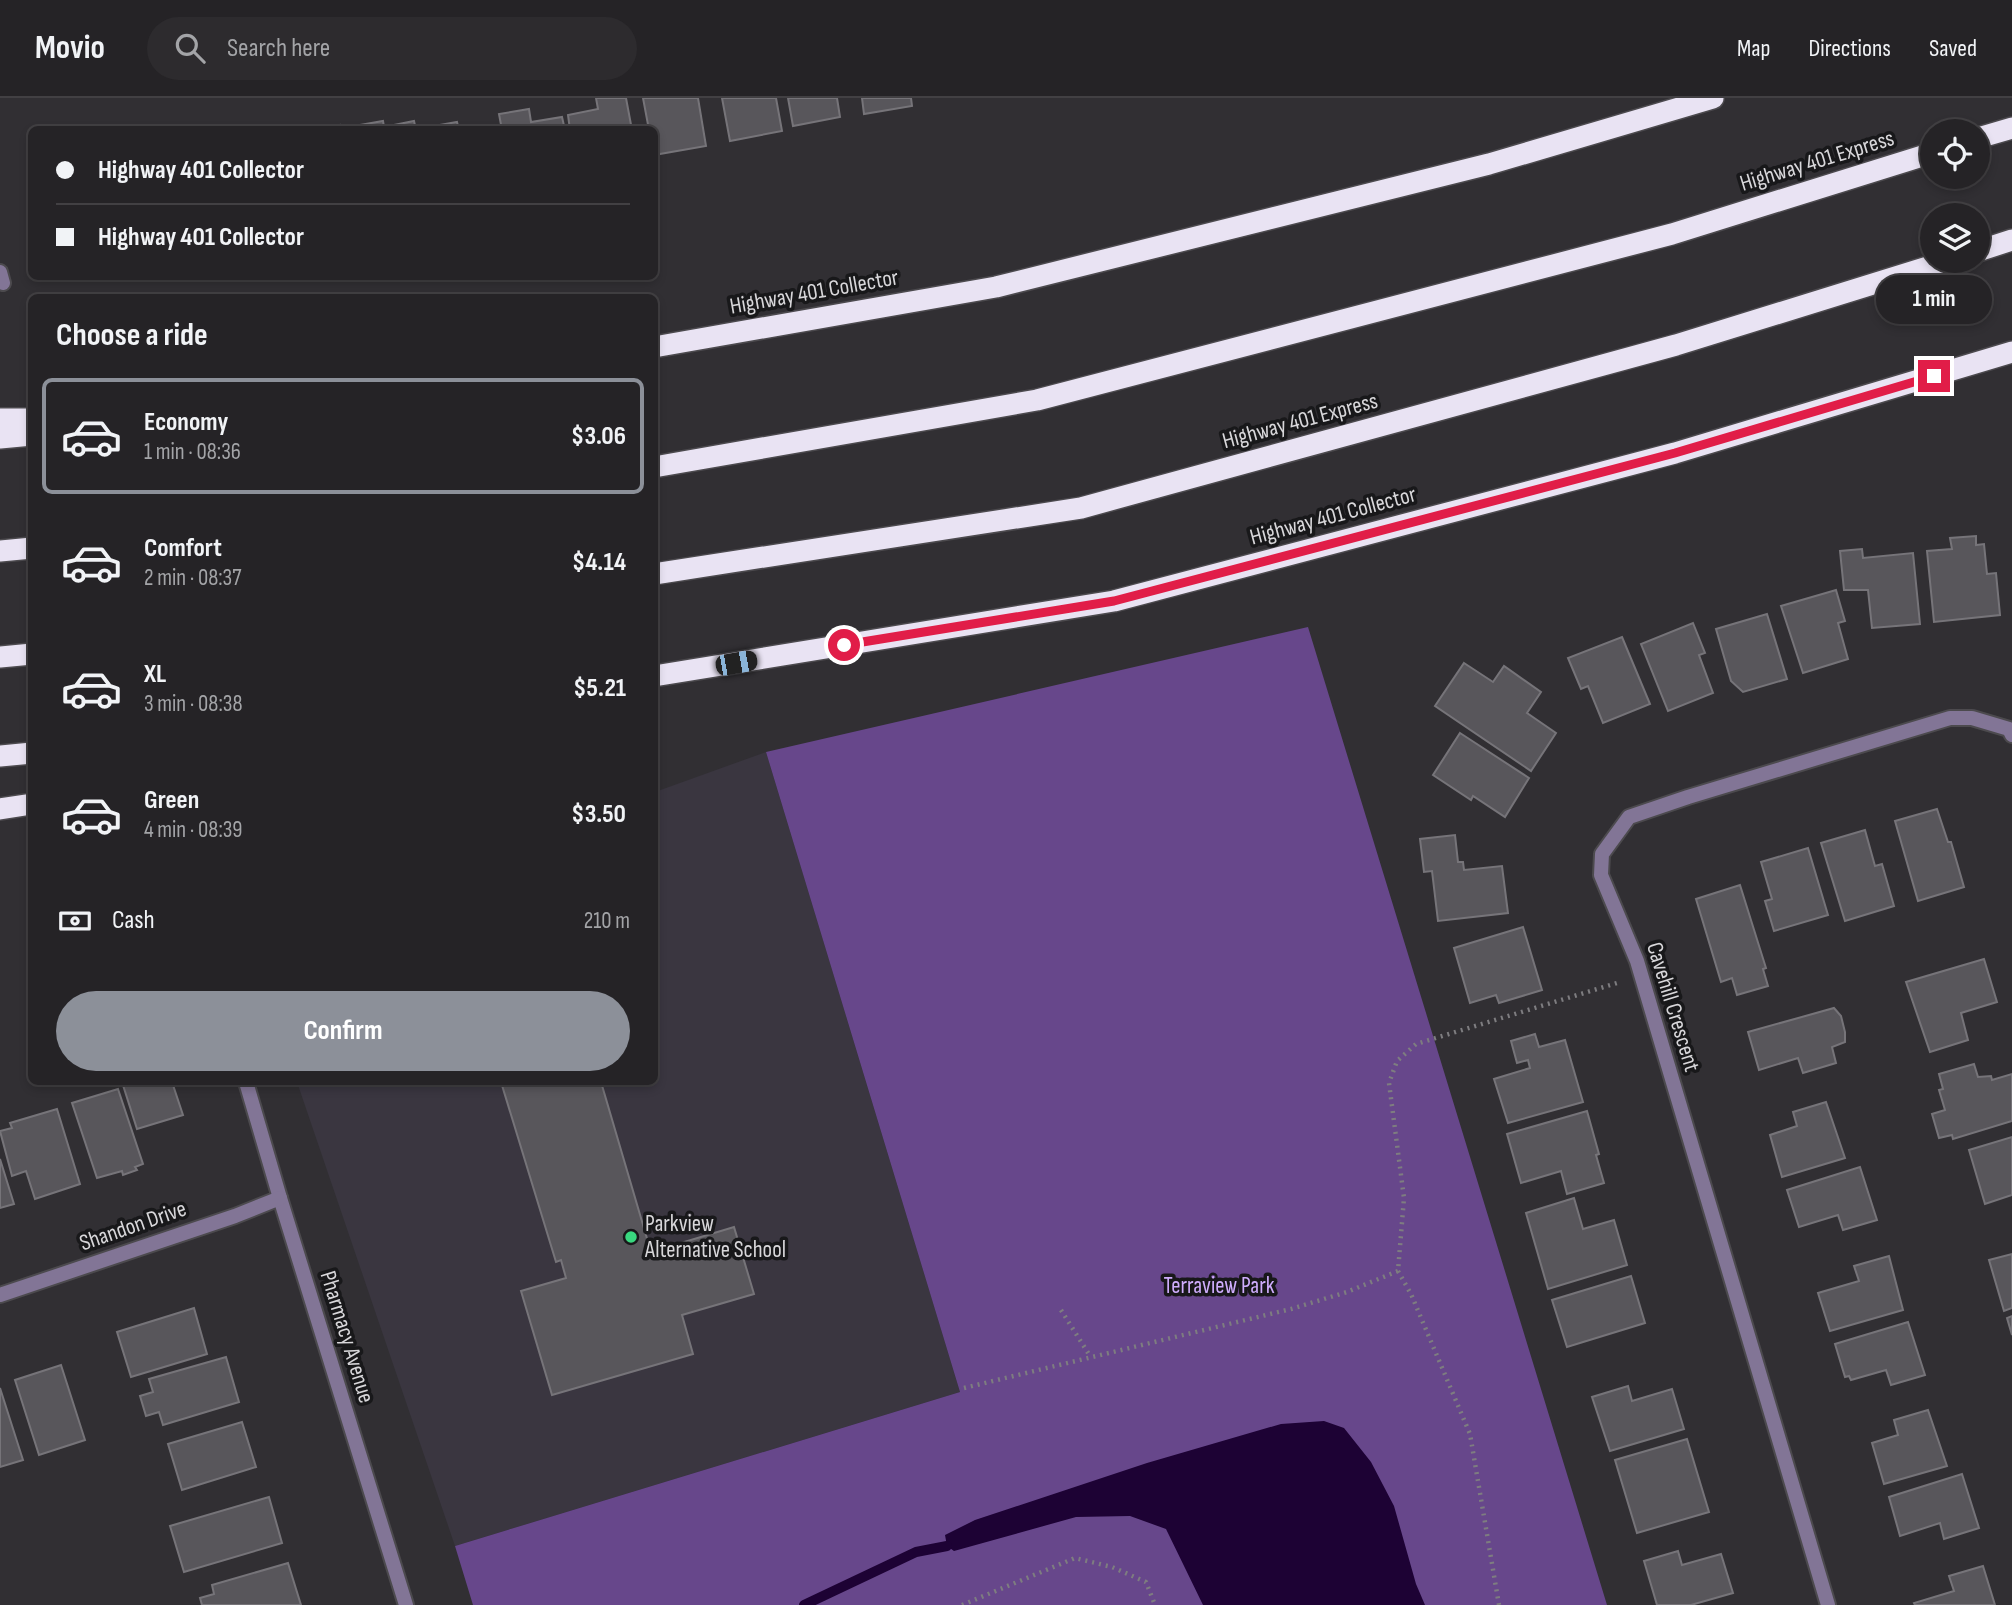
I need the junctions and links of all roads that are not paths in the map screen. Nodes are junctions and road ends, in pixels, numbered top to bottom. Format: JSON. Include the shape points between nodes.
{"nodes":[{"id":1,"x":1713,"y":98,"type":"edge"},
{"id":2,"x":2012,"y":128,"type":"edge"},
{"id":3,"x":1990,"y":134,"type":"edge"},
{"id":4,"x":1920,"y":157,"type":"edge"},
{"id":5,"x":2012,"y":240,"type":"edge"},
{"id":6,"x":1990,"y":247,"type":"edge"},
{"id":7,"x":1920,"y":269,"type":"edge"},
{"id":8,"x":658,"y":346,"type":"edge"},
{"id":9,"x":2012,"y":352,"type":"edge"},
{"id":10,"x":0,"y":419,"type":"edge"},
{"id":11,"x":28,"y":419,"type":"edge"},
{"id":12,"x":28,"y":435,"type":"edge"},
{"id":13,"x":0,"y":438,"type":"edge"},
{"id":14,"x":658,"y":466,"type":"edge"},
{"id":15,"x":28,"y":548,"type":"edge"},
{"id":16,"x":0,"y":551,"type":"edge"},
{"id":17,"x":658,"y":574,"type":"edge"},
{"id":18,"x":28,"y":654,"type":"edge"},
{"id":19,"x":0,"y":657,"type":"edge"},
{"id":20,"x":658,"y":675,"type":"edge"},
{"id":21,"x":2012,"y":735,"type":"edge"},
{"id":22,"x":28,"y":753,"type":"edge"},
{"id":23,"x":0,"y":756,"type":"edge"},
{"id":24,"x":28,"y":805,"type":"edge"},
{"id":25,"x":0,"y":809,"type":"edge"},
{"id":26,"x":247,"y":1085,"type":"edge"},
{"id":27,"x":280,"y":1198,"type":"junction"},
{"id":28,"x":0,"y":1295,"type":"edge"},
{"id":29,"x":407,"y":1605,"type":"edge"},
{"id":30,"x":1828,"y":1605,"type":"edge"}],
"edges":[{"from":1,"to":8,"type":"highway","name":"Highway 401 Collector","via":[[1489,164],[996,287]]},
{"from":2,"to":3,"type":"highway"},
{"from":4,"to":14,"type":"highway","name":"Highway 401 Express","via":[[1672,234],[1037,400]]},
{"from":5,"to":6,"type":"highway"},
{"from":7,"to":17,"type":"highway","name":"Highway 401 Express","via":[[1676,345],[1081,508]]},
{"from":9,"to":20,"type":"highway","name":"Highway 401 Collector","via":[[1675,453],[1114,601]]},
{"from":10,"to":11,"type":"highway"},
{"from":12,"to":13,"type":"highway"},
{"from":15,"to":16,"type":"highway"},
{"from":18,"to":19,"type":"highway"},
{"from":21,"to":30,"type":"street","name":"Cavehill Crescent","via":[[2008,729],[1972,718],[1950,718],[1629,817],[1602,854],[1601,875],[1641,976]]},
{"from":22,"to":23,"type":"highway"},
{"from":24,"to":25,"type":"highway"},
{"from":26,"to":27,"type":"street","name":"Pharmacy Avenue"},
{"from":27,"to":28,"type":"street","name":"Shandon Drive"},
{"from":27,"to":29,"type":"street","name":"Pharmacy Avenue"}]}
